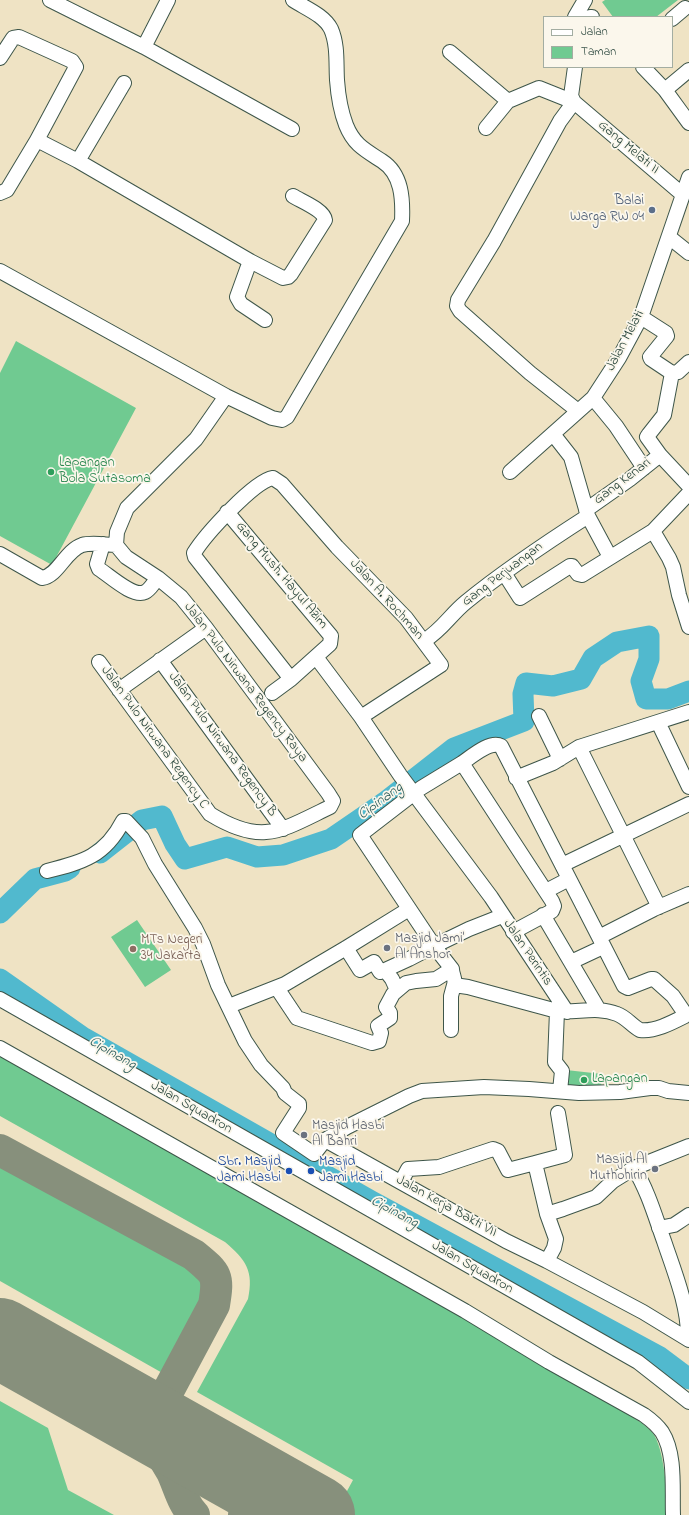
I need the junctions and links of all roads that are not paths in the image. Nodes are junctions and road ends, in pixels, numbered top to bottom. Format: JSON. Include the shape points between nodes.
{"nodes":[{"id":1,"x":50,"y":0,"type":"edge"},
{"id":2,"x":168,"y":0,"type":"edge"},
{"id":3,"x":293,"y":0,"type":"edge"},
{"id":4,"x":585,"y":0,"type":"edge"},
{"id":5,"x":685,"y":8,"type":"dead end"},
{"id":6,"x":576,"y":16,"type":"edge"},
{"id":7,"x":673,"y":18,"type":"edge"},
{"id":8,"x":144,"y":47,"type":"junction"},
{"id":9,"x":450,"y":52,"type":"dead end"},
{"id":10,"x":0,"y":58,"type":"edge"},
{"id":11,"x":576,"y":68,"type":"edge"},
{"id":12,"x":644,"y":68,"type":"edge"},
{"id":13,"x":689,"y":70,"type":"edge"},
{"id":14,"x":124,"y":83,"type":"dead end"},
{"id":15,"x":665,"y":90,"type":"junction"},
{"id":16,"x":508,"y":101,"type":"junction"},
{"id":17,"x":574,"y":102,"type":"junction"},
{"id":18,"x":689,"y":123,"type":"edge"},
{"id":19,"x":486,"y":128,"type":"dead end"},
{"id":20,"x":292,"y":129,"type":"dead end"},
{"id":21,"x":37,"y":140,"type":"junction"},
{"id":22,"x":78,"y":161,"type":"junction"},
{"id":23,"x":689,"y":177,"type":"edge"},
{"id":24,"x":0,"y":193,"type":"edge"},
{"id":25,"x":682,"y":194,"type":"junction"},
{"id":26,"x":293,"y":196,"type":"dead end"},
{"id":27,"x":669,"y":237,"type":"junction"},
{"id":28,"x":689,"y":252,"type":"edge"},
{"id":29,"x":250,"y":261,"type":"junction"},
{"id":30,"x":0,"y":271,"type":"edge"},
{"id":31,"x":640,"y":318,"type":"junction"},
{"id":32,"x":265,"y":320,"type":"dead end"},
{"id":33,"x":689,"y":362,"type":"edge"},
{"id":34,"x":672,"y":373,"type":"junction"},
{"id":35,"x":226,"y":396,"type":"junction"},
{"id":36,"x":593,"y":398,"type":"junction"},
{"id":37,"x":578,"y":411,"type":"junction"},
{"id":38,"x":553,"y":434,"type":"junction"},
{"id":39,"x":660,"y":455,"type":"junction"},
{"id":40,"x":644,"y":468,"type":"junction"},
{"id":41,"x":510,"y":472,"type":"dead end"},
{"id":42,"x":282,"y":484,"type":"joint"},
{"id":43,"x":689,"y":486,"type":"edge"},
{"id":44,"x":689,"y":494,"type":"edge"},
{"id":45,"x":227,"y":512,"type":"junction"},
{"id":46,"x":587,"y":513,"type":"junction"},
{"id":47,"x":653,"y":531,"type":"junction"},
{"id":48,"x":109,"y":545,"type":"junction"},
{"id":49,"x":0,"y":554,"type":"edge"},
{"id":50,"x":610,"y":557,"type":"junction"},
{"id":51,"x":504,"y":573,"type":"junction"},
{"id":52,"x":158,"y":578,"type":"junction"},
{"id":53,"x":689,"y":626,"type":"edge"},
{"id":54,"x":206,"y":628,"type":"junction"},
{"id":55,"x":427,"y":639,"type":"junction"},
{"id":56,"x":316,"y":657,"type":"junction"},
{"id":57,"x":160,"y":660,"type":"junction"},
{"id":58,"x":99,"y":662,"type":"dead end"},
{"id":59,"x":291,"y":679,"type":"junction"},
{"id":60,"x":119,"y":690,"type":"junction"},
{"id":61,"x":272,"y":693,"type":"dead end"},
{"id":62,"x":689,"y":712,"type":"edge"},
{"id":63,"x":539,"y":716,"type":"dead end"},
{"id":64,"x":361,"y":717,"type":"junction"},
{"id":65,"x":658,"y":722,"type":"junction"},
{"id":66,"x":579,"y":747,"type":"junction"},
{"id":67,"x":560,"y":759,"type":"junction"},
{"id":68,"x":462,"y":763,"type":"junction"},
{"id":69,"x":516,"y":778,"type":"junction"},
{"id":70,"x":689,"y":787,"type":"edge"},
{"id":71,"x":413,"y":792,"type":"junction"},
{"id":72,"x":689,"y":804,"type":"edge"},
{"id":73,"x":210,"y":814,"type":"joint"},
{"id":74,"x":283,"y":829,"type":"junction"},
{"id":75,"x":624,"y":835,"type":"junction"},
{"id":76,"x":562,"y":865,"type":"junction"},
{"id":77,"x":47,"y":870,"type":"dead end"},
{"id":78,"x":569,"y":879,"type":"junction"},
{"id":79,"x":546,"y":891,"type":"junction"},
{"id":80,"x":689,"y":894,"type":"edge"},
{"id":81,"x":659,"y":907,"type":"junction"},
{"id":82,"x":409,"y":909,"type":"junction"},
{"id":83,"x":543,"y":915,"type":"junction"},
{"id":84,"x":502,"y":916,"type":"junction"},
{"id":85,"x":513,"y":932,"type":"junction"},
{"id":86,"x":601,"y":942,"type":"junction"},
{"id":87,"x":434,"y":946,"type":"junction"},
{"id":88,"x":346,"y":948,"type":"junction"},
{"id":89,"x":571,"y":962,"type":"junction"},
{"id":90,"x":452,"y":969,"type":"junction"},
{"id":91,"x":385,"y":970,"type":"junction"},
{"id":92,"x":454,"y":985,"type":"junction"},
{"id":93,"x":276,"y":988,"type":"junction"},
{"id":94,"x":397,"y":990,"type":"junction"},
{"id":95,"x":0,"y":999,"type":"edge"},
{"id":96,"x":229,"y":1006,"type":"junction"},
{"id":97,"x":599,"y":1010,"type":"junction"},
{"id":98,"x":562,"y":1012,"type":"junction"},
{"id":99,"x":688,"y":1014,"type":"edge"},
{"id":100,"x":451,"y":1030,"type":"dead end"},
{"id":101,"x":0,"y":1048,"type":"edge"},
{"id":102,"x":560,"y":1091,"type":"junction"},
{"id":103,"x":689,"y":1093,"type":"edge"},
{"id":104,"x":558,"y":1113,"type":"dead end"},
{"id":105,"x":325,"y":1140,"type":"junction"},
{"id":106,"x":689,"y":1146,"type":"edge"},
{"id":107,"x":535,"y":1163,"type":"junction"},
{"id":108,"x":634,"y":1168,"type":"junction"},
{"id":109,"x":401,"y":1182,"type":"junction"},
{"id":110,"x":547,"y":1214,"type":"junction"},
{"id":111,"x":689,"y":1215,"type":"edge"},
{"id":112,"x":659,"y":1228,"type":"junction"},
{"id":113,"x":547,"y":1261,"type":"junction"},
{"id":114,"x":685,"y":1297,"type":"edge"},
{"id":115,"x":688,"y":1340,"type":"edge"},
{"id":116,"x":689,"y":1402,"type":"edge"},
{"id":117,"x":673,"y":1515,"type":"edge"}],
"edges":[{"from":1,"to":8,"type":"street"},
{"from":2,"to":8,"type":"street"},
{"from":3,"to":35,"type":"street","via":[[322,18],[331,29],[336,53],[337,82],[346,125],[355,141],[383,162],[399,181],[403,201],[402,221],[287,417],[282,420],[272,418]]},
{"from":4,"to":6,"type":"street"},
{"from":5,"to":7,"type":"street"},
{"from":8,"to":20,"type":"street"},
{"from":9,"to":16,"type":"street"},
{"from":10,"to":21,"type":"street","via":[[13,38],[19,37],[72,61],[75,65],[76,69]]},
{"from":11,"to":17,"type":"street","via":[[571,96]]},
{"from":12,"to":15,"type":"street"},
{"from":13,"to":15,"type":"street"},
{"from":14,"to":22,"type":"street"},
{"from":15,"to":18,"type":"street"},
{"from":16,"to":17,"type":"street","name":"Gang Melati II","via":[[539,88]]},
{"from":16,"to":19,"type":"street"},
{"from":17,"to":25,"type":"street","name":"Gang Melati II"},
{"from":17,"to":37,"type":"street","via":[[560,121],[456,306],[530,373]]},
{"from":21,"to":22,"type":"street"},
{"from":21,"to":24,"type":"street","via":[[7,190]]},
{"from":22,"to":29,"type":"street"},
{"from":23,"to":25,"type":"street","name":"Jalan Melati"},
{"from":25,"to":27,"type":"street","name":"Jalan Melati"},
{"from":26,"to":29,"type":"street","via":[[320,212],[325,220],[291,274],[283,278]]},
{"from":27,"to":28,"type":"street"},
{"from":27,"to":31,"type":"street","name":"Jalan Melati"},
{"from":29,"to":32,"type":"street","via":[[237,297],[241,304]]},
{"from":30,"to":35,"type":"street"},
{"from":31,"to":34,"type":"street","via":[[666,333],[650,357]]},
{"from":31,"to":36,"type":"street","name":"Jalan Melati","via":[[619,358]]},
{"from":33,"to":34,"type":"street","via":[[678,372]]},
{"from":34,"to":39,"type":"street","via":[[666,411],[647,438]]},
{"from":35,"to":48,"type":"street","via":[[196,439],[127,508]]},
{"from":36,"to":37,"type":"street","name":"Jalan Melati"},
{"from":36,"to":40,"type":"street","via":[[616,426]]},
{"from":37,"to":38,"type":"street","name":"Jalan Melati"},
{"from":38,"to":41,"type":"street","name":"Jalan Melati"},
{"from":38,"to":46,"type":"street","via":[[572,457]]},
{"from":39,"to":40,"type":"street","name":"Gang Kenari"},
{"from":39,"to":43,"type":"street"},
{"from":40,"to":46,"type":"street","name":"Gang Kenari"},
{"from":42,"to":45,"type":"street","name":"Gang Mush. Hayul Azim","via":[[274,478],[264,481]]},
{"from":42,"to":55,"type":"street","name":"Jalan A. Rochman","via":[[337,547]]},
{"from":44,"to":47,"type":"street"},
{"from":45,"to":56,"type":"street","name":"Gang Mush. Hayul Azim","via":[[331,636],[330,644]]},
{"from":45,"to":59,"type":"street","name":"Gang Mush. Hayul Azim","via":[[196,550],[195,557]]},
{"from":46,"to":50,"type":"street"},
{"from":46,"to":51,"type":"street","name":"Gang Perjuangan"},
{"from":47,"to":50,"type":"street"},
{"from":47,"to":53,"type":"street","via":[[670,558]]},
{"from":48,"to":49,"type":"street","via":[[84,545],[76,548],[50,576],[42,578]]},
{"from":48,"to":52,"type":"street","name":"Jalan Pulo Nirwana Regency Raya"},
{"from":48,"to":52,"type":"street","via":[[97,564],[130,591],[140,594],[146,592]]},
{"from":50,"to":51,"type":"street","via":[[582,575],[570,566],[522,598]]},
{"from":51,"to":55,"type":"street","name":"Gang Perjuangan","via":[[465,603],[440,630]]},
{"from":52,"to":54,"type":"street","name":"Jalan Pulo Nirwana Regency Raya","via":[[181,597]]},
{"from":54,"to":57,"type":"street"},
{"from":54,"to":74,"type":"street","name":"Jalan Pulo Nirwana Regency Raya","via":[[333,802],[330,807]]},
{"from":55,"to":64,"type":"street","name":"Jalan A. Rochman","via":[[441,665]]},
{"from":56,"to":59,"type":"street"},
{"from":56,"to":64,"type":"street"},
{"from":57,"to":60,"type":"street"},
{"from":57,"to":74,"type":"street","name":"Jalan Pulo Nirwana Regency B"},
{"from":58,"to":60,"type":"street","name":"Jalan Pulo Nirwana Regency C"},
{"from":59,"to":61,"type":"street"},
{"from":60,"to":73,"type":"street","name":"Jalan Pulo Nirwana Regency C"},
{"from":62,"to":65,"type":"street"},
{"from":63,"to":67,"type":"street"},
{"from":64,"to":71,"type":"street"},
{"from":65,"to":66,"type":"street"},
{"from":65,"to":70,"type":"street"},
{"from":66,"to":67,"type":"street"},
{"from":66,"to":75,"type":"street"},
{"from":67,"to":69,"type":"street"},
{"from":68,"to":69,"type":"street","via":[[488,746],[498,745],[501,746]]},
{"from":68,"to":71,"type":"street"},
{"from":68,"to":79,"type":"street"},
{"from":69,"to":76,"type":"street"},
{"from":71,"to":82,"type":"street","via":[[360,835]]},
{"from":71,"to":84,"type":"street","via":[[491,897]]},
{"from":72,"to":75,"type":"street"},
{"from":73,"to":74,"type":"street","name":"Jalan Pulo Nirwana Regency Raya","via":[[251,832],[262,833]]},
{"from":75,"to":76,"type":"street"},
{"from":75,"to":81,"type":"street"},
{"from":76,"to":78,"type":"street"},
{"from":77,"to":96,"type":"street","via":[[88,859],[103,847],[123,821],[126,821],[142,838],[154,864],[195,928]]},
{"from":78,"to":79,"type":"street"},
{"from":78,"to":86,"type":"street"},
{"from":79,"to":83,"type":"street","via":[[554,906],[552,911]]},
{"from":80,"to":81,"type":"street"},
{"from":81,"to":86,"type":"street"},
{"from":82,"to":87,"type":"street"},
{"from":82,"to":88,"type":"street"},
{"from":83,"to":85,"type":"street"},
{"from":83,"to":89,"type":"street"},
{"from":84,"to":85,"type":"street","name":"Jalan Perintis"},
{"from":84,"to":87,"type":"street","name":"Jalan Perintis"},
{"from":85,"to":98,"type":"street","name":"Jalan Perintis"},
{"from":86,"to":89,"type":"street"},
{"from":86,"to":99,"type":"street","via":[[624,986],[628,988],[654,979]]},
{"from":87,"to":90,"type":"street"},
{"from":87,"to":91,"type":"street","name":"Jalan Perintis"},
{"from":88,"to":91,"type":"street","via":[[360,970],[374,962],[380,972]]},
{"from":88,"to":93,"type":"street"},
{"from":89,"to":97,"type":"street"},
{"from":90,"to":92,"type":"street"},
{"from":90,"to":94,"type":"street","via":[[436,979],[409,982]]},
{"from":91,"to":94,"type":"street"},
{"from":92,"to":98,"type":"street"},
{"from":92,"to":100,"type":"street","via":[[451,996]]},
{"from":93,"to":94,"type":"street","via":[[296,1018],[374,1043],[379,1042],[382,1035],[378,1026],[390,1018],[386,1007]]},
{"from":93,"to":96,"type":"street"},
{"from":95,"to":116,"type":"street","name":"Jalan Squadron","via":[[638,1362]]},
{"from":96,"to":105,"type":"street","via":[[245,1041],[258,1061],[299,1104],[283,1133],[314,1154]]},
{"from":97,"to":98,"type":"street"},
{"from":97,"to":99,"type":"street","via":[[620,1015],[638,1029],[644,1030],[660,1027]]},
{"from":98,"to":102,"type":"street","via":[[555,1062],[562,1071]]},
{"from":101,"to":117,"type":"street","via":[[644,1415],[661,1431],[670,1452]]},
{"from":102,"to":103,"type":"street","via":[[620,1092],[659,1088]]},
{"from":102,"to":105,"type":"street","via":[[484,1087],[422,1091]]},
{"from":104,"to":107,"type":"street","via":[[565,1155]]},
{"from":105,"to":109,"type":"street","name":"Jalan Kerja Bakti VII"},
{"from":106,"to":108,"type":"street"},
{"from":107,"to":109,"type":"street","via":[[508,1170],[498,1151],[493,1149],[439,1167],[408,1169]]},
{"from":107,"to":110,"type":"street"},
{"from":108,"to":110,"type":"street","via":[[612,1181],[596,1197]]},
{"from":108,"to":112,"type":"street","via":[[645,1187]]},
{"from":109,"to":113,"type":"street","name":"Jalan Kerja Bakti VII"},
{"from":110,"to":113,"type":"street","via":[[556,1239]]},
{"from":111,"to":112,"type":"street","via":[[674,1225]]},
{"from":112,"to":114,"type":"street"},
{"from":113,"to":115,"type":"street","name":"Jalan Kerja Bakti VII","via":[[643,1312]]},
{"from":114,"to":115,"type":"street"}]}
